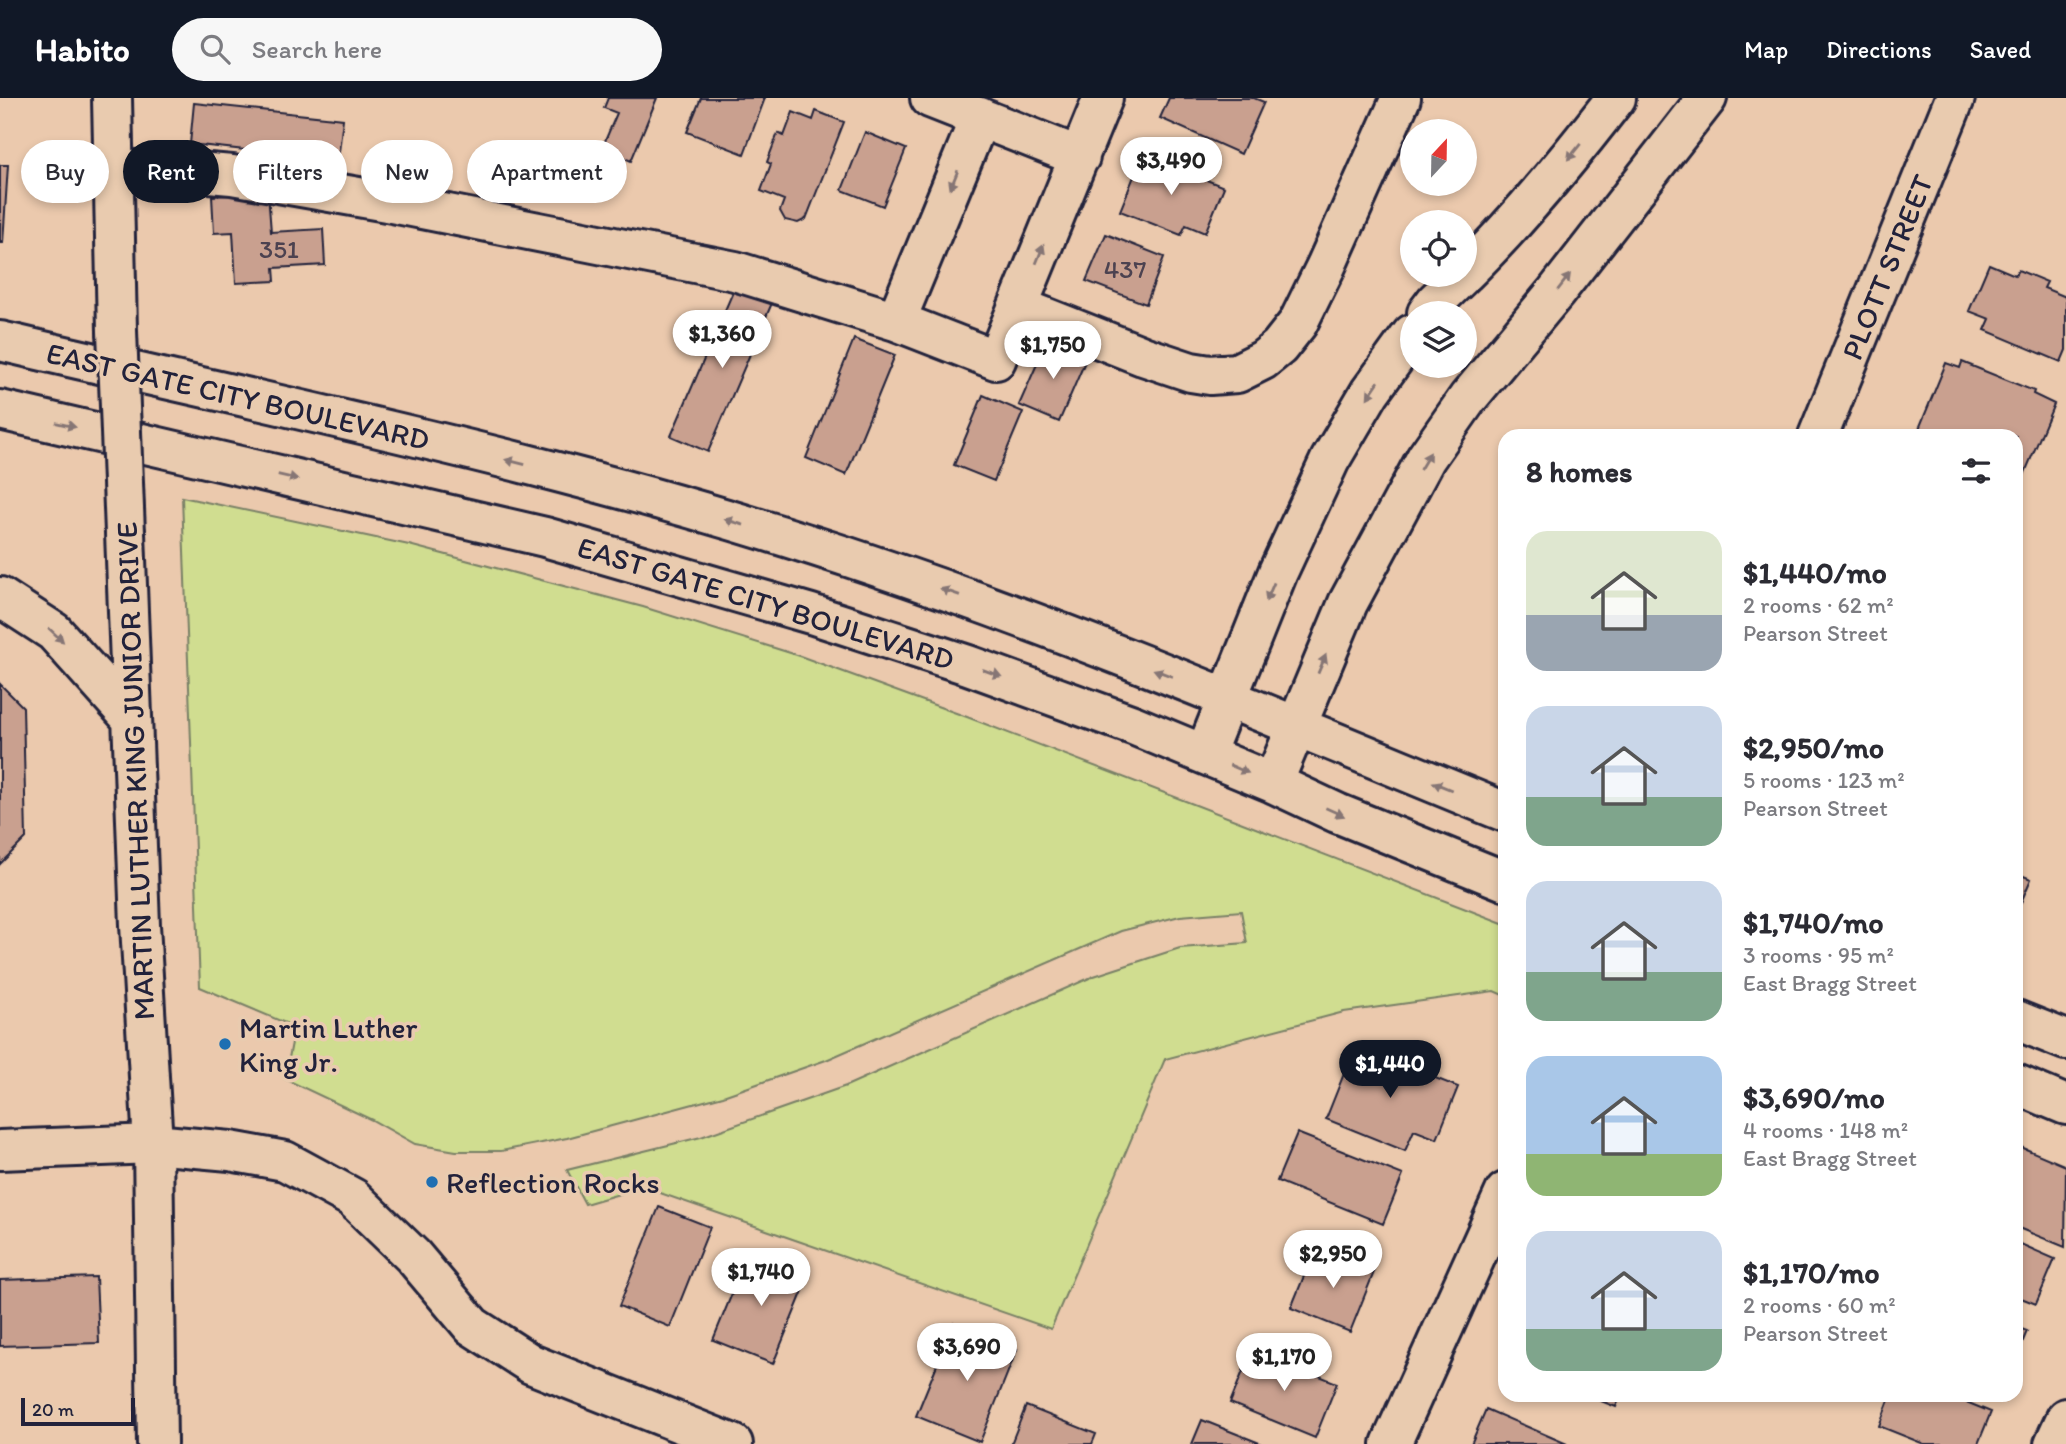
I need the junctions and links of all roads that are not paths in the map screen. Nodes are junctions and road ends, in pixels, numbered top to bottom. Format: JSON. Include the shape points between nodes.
{"nodes":[{"id":1,"x":112,"y":98,"type":"edge"},
{"id":2,"x":930,"y":98,"type":"edge"},
{"id":3,"x":1103,"y":98,"type":"edge"},
{"id":4,"x":1401,"y":98,"type":"edge"},
{"id":5,"x":1616,"y":98,"type":"edge"},
{"id":6,"x":1707,"y":98,"type":"edge"},
{"id":7,"x":1955,"y":98,"type":"edge"},
{"id":8,"x":980,"y":117,"type":"junction"},
{"id":9,"x":1080,"y":157,"type":"junction"},
{"id":10,"x":114,"y":171,"type":"junction"},
{"id":11,"x":1477,"y":261,"type":"edge"},
{"id":12,"x":1451,"y":287,"type":"edge"},
{"id":13,"x":1436,"y":301,"type":"edge"},
{"id":14,"x":1019,"y":307,"type":"junction"},
{"id":15,"x":896,"y":321,"type":"junction"},
{"id":16,"x":0,"y":341,"type":"edge"},
{"id":17,"x":1400,"y":351,"type":"edge"},
{"id":18,"x":0,"y":410,"type":"edge"},
{"id":19,"x":1821,"y":429,"type":"edge"},
{"id":20,"x":0,"y":597,"type":"edge"},
{"id":21,"x":1227,"y":698,"type":"junction"},
{"id":22,"x":131,"y":718,"type":"junction"},
{"id":23,"x":1295,"y":726,"type":"junction"},
{"id":24,"x":1205,"y":754,"type":"junction"},
{"id":25,"x":1273,"y":783,"type":"junction"},
{"id":26,"x":1498,"y":809,"type":"edge"},
{"id":27,"x":1498,"y":878,"type":"edge"},
{"id":28,"x":2023,"y":1023,"type":"edge"},
{"id":29,"x":2066,"y":1040,"type":"edge"},
{"id":30,"x":2023,"y":1087,"type":"edge"},
{"id":31,"x":2066,"y":1105,"type":"edge"},
{"id":32,"x":153,"y":1144,"type":"junction"},
{"id":33,"x":0,"y":1150,"type":"edge"},
{"id":34,"x":1498,"y":1207,"type":"edge"},
{"id":35,"x":2066,"y":1418,"type":"edge"},
{"id":36,"x":157,"y":1444,"type":"edge"},
{"id":37,"x":733,"y":1444,"type":"edge"},
{"id":38,"x":1391,"y":1444,"type":"edge"},
{"id":39,"x":2054,"y":1444,"type":"edge"}],
"edges":[{"from":1,"to":10,"type":"main road","name":"MARTIN LUTHER KING JUNIOR DRIVE"},
{"from":2,"to":8,"type":"main road"},
{"from":3,"to":9,"type":"main road"},
{"from":4,"to":14,"type":"main road","via":[[1298,323],[1263,360],[1237,373],[1191,372]]},
{"from":5,"to":11,"type":"main road","one_way":true,"via":[[1572,155]]},
{"from":23,"to":6,"type":"main road","one_way":true,"via":[[1348,603],[1426,458],[1468,398]]},
{"from":7,"to":19,"type":"main road","name":"PLOTT STREET"},
{"from":8,"to":9,"type":"main road"},
{"from":8,"to":15,"type":"main road","one_way":true},
{"from":14,"to":9,"type":"main road","one_way":true},
{"from":10,"to":15,"type":"main road","via":[[233,175],[387,202],[734,271]]},
{"from":10,"to":22,"type":"main road","name":"MARTIN LUTHER KING JUNIOR DRIVE","bridge":true},
{"from":12,"to":13,"type":"main road"},
{"from":14,"to":15,"type":"main road","via":[[996,360]]},
{"from":21,"to":16,"type":"main road","name":"EAST GATE CITY BOULEVARD","one_way":true,"via":[[994,607],[734,522],[549,470]]},
{"from":17,"to":21,"type":"main road","one_way":true,"via":[[1330,460]]},
{"from":18,"to":24,"type":"main road","name":"EAST GATE CITY BOULEVARD","one_way":true,"via":[[545,537],[676,573],[968,665]]},
{"from":20,"to":22,"type":"main road","one_way":true,"via":[[54,632]]},
{"from":21,"to":23,"type":"main road","name":"EAST GATE CITY BOULEVARD"},
{"from":21,"to":24,"type":"main road"},
{"from":22,"to":32,"type":"main road","name":"MARTIN LUTHER KING JUNIOR DRIVE"},
{"from":23,"to":25,"type":"main road"},
{"from":26,"to":23,"type":"main road","name":"EAST GATE CITY BOULEVARD","one_way":true},
{"from":24,"to":25,"type":"main road","name":"EAST GATE CITY BOULEVARD","one_way":true},
{"from":25,"to":27,"type":"main road","name":"EAST GATE CITY BOULEVARD","one_way":true},
{"from":28,"to":29,"type":"main road"},
{"from":30,"to":31,"type":"main road"},
{"from":32,"to":33,"type":"main road"},
{"from":32,"to":36,"type":"main road","name":"MARTIN LUTHER KING JUNIOR DRIVE"},
{"from":32,"to":37,"type":"main road","via":[[285,1161],[353,1198],[413,1256],[472,1326],[531,1364]]},
{"from":34,"to":38,"type":"main road"},
{"from":35,"to":39,"type":"main road"}]}
